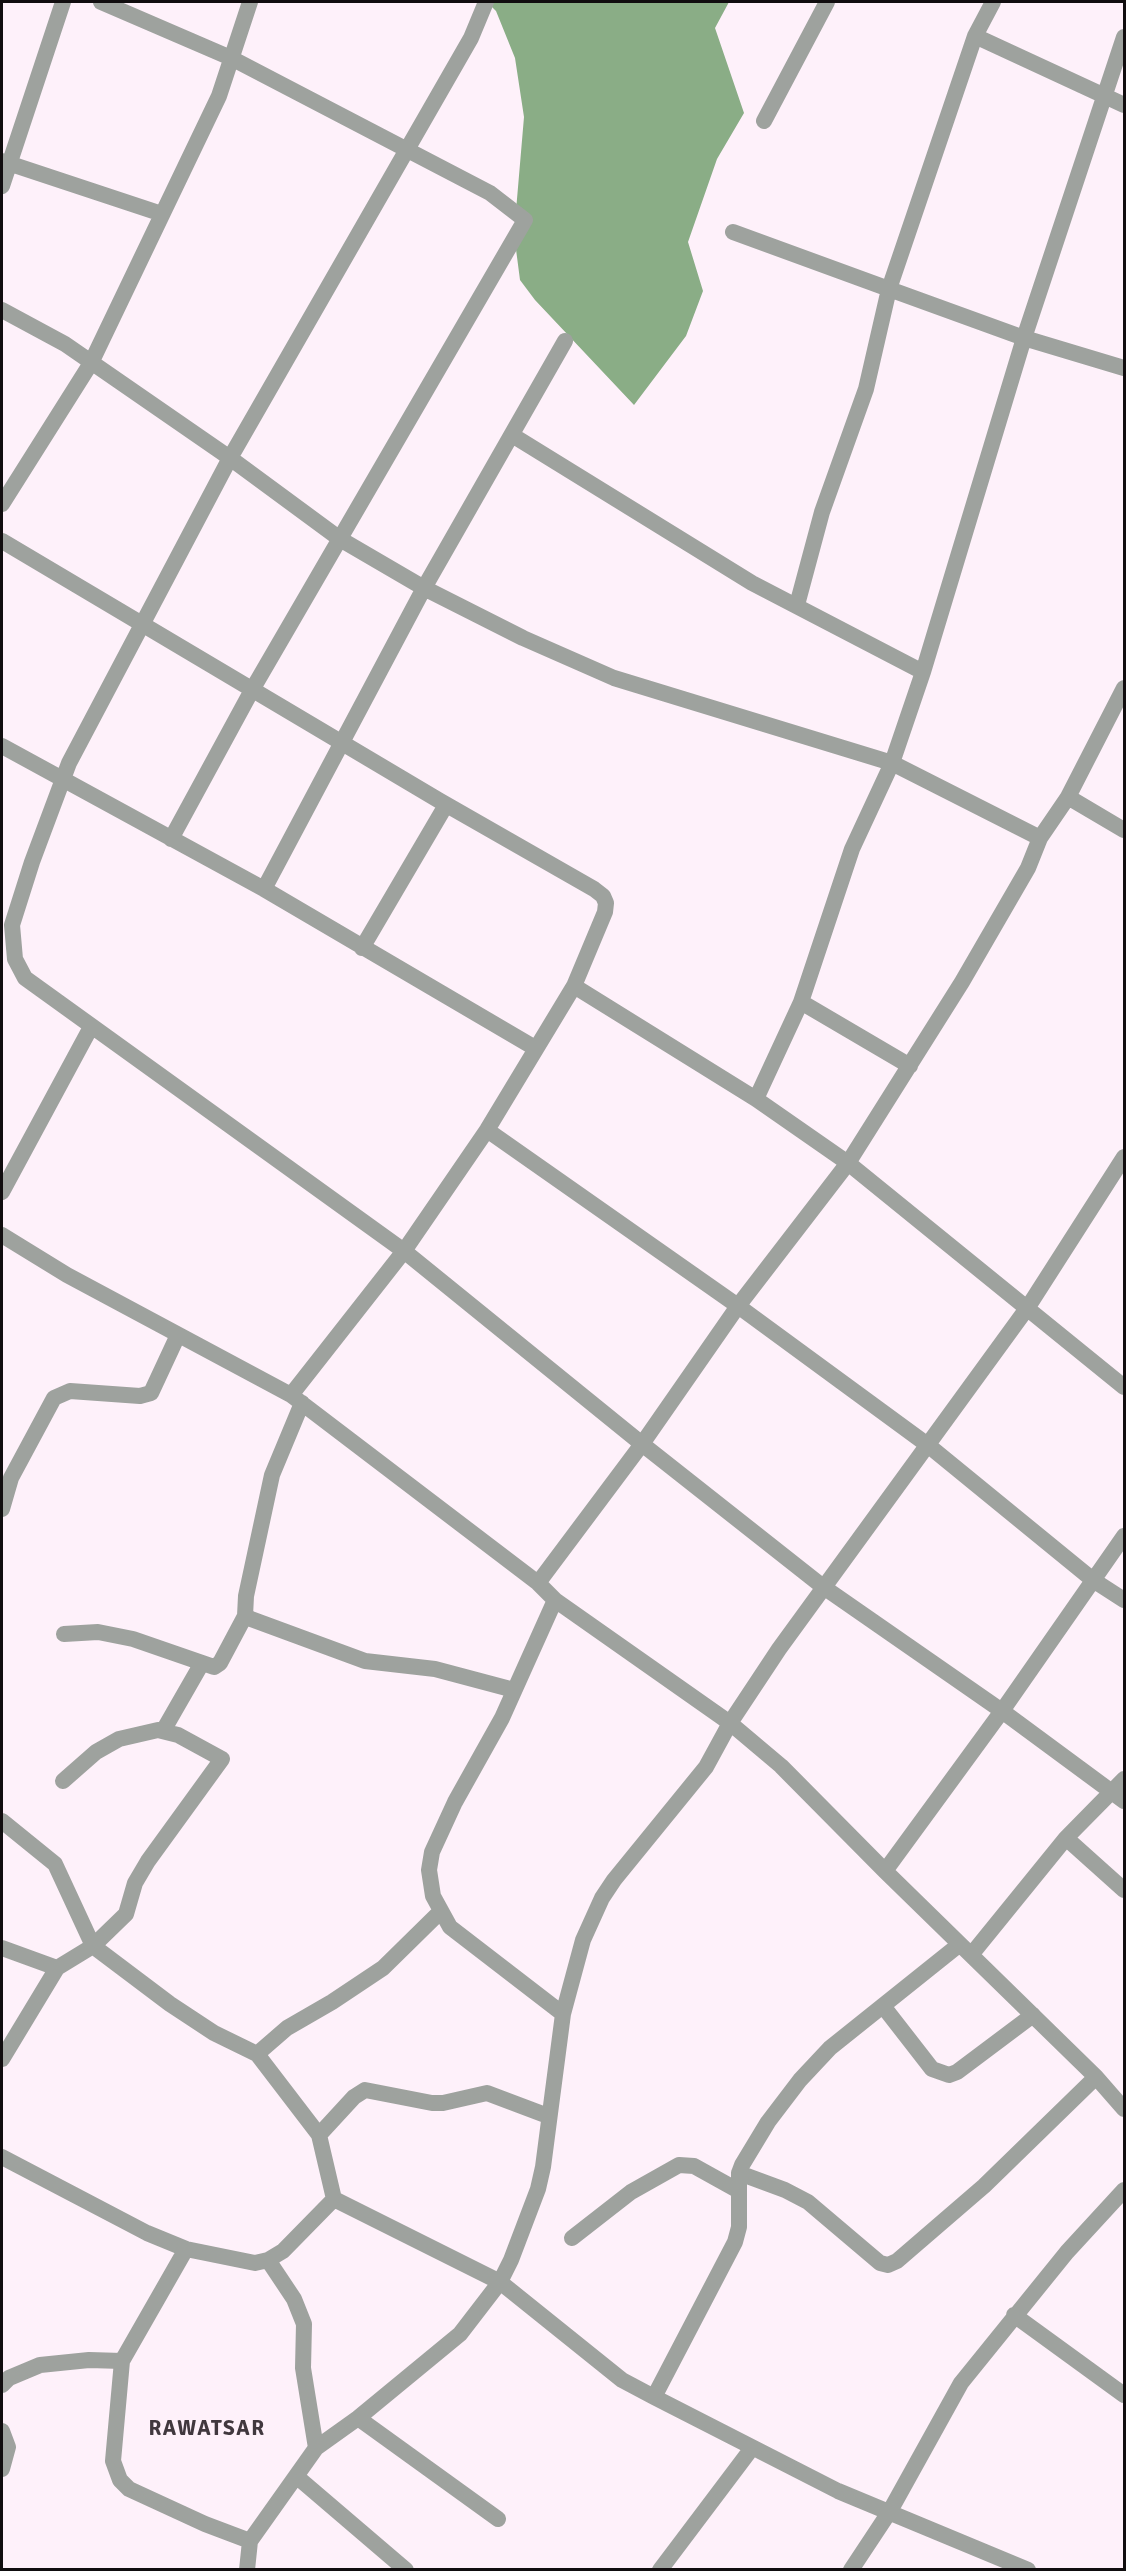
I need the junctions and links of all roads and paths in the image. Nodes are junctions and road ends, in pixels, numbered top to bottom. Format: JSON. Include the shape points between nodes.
{"nodes":[{"id":1,"x":63,"y":2,"type":"edge"},
{"id":2,"x":101,"y":2,"type":"edge"},
{"id":3,"x":250,"y":2,"type":"edge"},
{"id":4,"x":486,"y":2,"type":"edge"},
{"id":5,"x":826,"y":2,"type":"edge"},
{"id":6,"x":986,"y":4,"type":"edge"},
{"id":7,"x":975,"y":36,"type":"junction"},
{"id":8,"x":1125,"y":37,"type":"edge"},
{"id":9,"x":231,"y":58,"type":"junction"},
{"id":10,"x":1104,"y":95,"type":"junction"},
{"id":11,"x":1125,"y":105,"type":"edge"},
{"id":12,"x":764,"y":121,"type":"dead end"},
{"id":13,"x":406,"y":149,"type":"junction"},
{"id":14,"x":6,"y":162,"type":"edge"},
{"id":15,"x":2,"y":186,"type":"edge"},
{"id":16,"x":162,"y":214,"type":"junction"},
{"id":17,"x":733,"y":232,"type":"dead end"},
{"id":18,"x":889,"y":289,"type":"junction"},
{"id":19,"x":2,"y":310,"type":"edge"},
{"id":20,"x":1024,"y":338,"type":"junction"},
{"id":21,"x":565,"y":341,"type":"dead end"},
{"id":22,"x":91,"y":363,"type":"junction"},
{"id":23,"x":1125,"y":368,"type":"edge"},
{"id":24,"x":512,"y":435,"type":"junction"},
{"id":25,"x":230,"y":458,"type":"junction"},
{"id":26,"x":2,"y":504,"type":"edge"},
{"id":27,"x":340,"y":539,"type":"junction"},
{"id":28,"x":2,"y":541,"type":"edge"},
{"id":29,"x":424,"y":588,"type":"junction"},
{"id":30,"x":797,"y":605,"type":"junction"},
{"id":31,"x":141,"y":625,"type":"junction"},
{"id":32,"x":923,"y":672,"type":"junction"},
{"id":33,"x":1125,"y":688,"type":"edge"},
{"id":34,"x":252,"y":690,"type":"junction"},
{"id":35,"x":342,"y":742,"type":"junction"},
{"id":36,"x":2,"y":746,"type":"edge"},
{"id":37,"x":892,"y":763,"type":"junction"},
{"id":38,"x":62,"y":781,"type":"junction"},
{"id":39,"x":1068,"y":797,"type":"junction"},
{"id":40,"x":446,"y":805,"type":"junction"},
{"id":41,"x":1125,"y":830,"type":"edge"},
{"id":42,"x":1040,"y":838,"type":"junction"},
{"id":43,"x":171,"y":839,"type":"junction"},
{"id":44,"x":264,"y":890,"type":"junction"},
{"id":45,"x":7,"y":922,"type":"edge"},
{"id":46,"x":362,"y":948,"type":"junction"},
{"id":47,"x":574,"y":986,"type":"junction"},
{"id":48,"x":801,"y":1002,"type":"junction"},
{"id":49,"x":91,"y":1027,"type":"junction"},
{"id":50,"x":536,"y":1048,"type":"junction"},
{"id":51,"x":910,"y":1066,"type":"junction"},
{"id":52,"x":756,"y":1099,"type":"junction"},
{"id":53,"x":487,"y":1130,"type":"junction"},
{"id":54,"x":1125,"y":1157,"type":"edge"},
{"id":55,"x":848,"y":1163,"type":"junction"},
{"id":56,"x":2,"y":1192,"type":"edge"},
{"id":57,"x":2,"y":1234,"type":"edge"},
{"id":58,"x":404,"y":1251,"type":"junction"},
{"id":59,"x":738,"y":1306,"type":"junction"},
{"id":60,"x":1028,"y":1307,"type":"junction"},
{"id":61,"x":178,"y":1335,"type":"junction"},
{"id":62,"x":1125,"y":1387,"type":"edge"},
{"id":63,"x":296,"y":1399,"type":"junction"},
{"id":64,"x":642,"y":1444,"type":"junction"},
{"id":65,"x":929,"y":1446,"type":"junction"},
{"id":66,"x":2,"y":1509,"type":"edge"},
{"id":67,"x":1125,"y":1536,"type":"edge"},
{"id":68,"x":1093,"y":1580,"type":"junction"},
{"id":69,"x":538,"y":1583,"type":"junction"},
{"id":70,"x":822,"y":1586,"type":"junction"},
{"id":71,"x":555,"y":1600,"type":"junction"},
{"id":72,"x":1125,"y":1600,"type":"edge"},
{"id":73,"x":245,"y":1616,"type":"junction"},
{"id":74,"x":64,"y":1634,"type":"dead end"},
{"id":75,"x":202,"y":1663,"type":"junction"},
{"id":76,"x":514,"y":1690,"type":"junction"},
{"id":77,"x":1002,"y":1711,"type":"junction"},
{"id":78,"x":730,"y":1723,"type":"junction"},
{"id":79,"x":163,"y":1731,"type":"junction"},
{"id":80,"x":1125,"y":1779,"type":"edge"},
{"id":81,"x":63,"y":1781,"type":"dead end"},
{"id":82,"x":1119,"y":1796,"type":"edge"},
{"id":83,"x":2,"y":1821,"type":"edge"},
{"id":84,"x":1066,"y":1838,"type":"junction"},
{"id":85,"x":885,"y":1871,"type":"junction"},
{"id":86,"x":1125,"y":1890,"type":"edge"},
{"id":87,"x":440,"y":1912,"type":"junction"},
{"id":88,"x":93,"y":1946,"type":"junction"},
{"id":89,"x":2,"y":1948,"type":"edge"},
{"id":90,"x":966,"y":1949,"type":"junction"},
{"id":91,"x":57,"y":1968,"type":"junction"},
{"id":92,"x":883,"y":2006,"type":"junction"},
{"id":93,"x":563,"y":2014,"type":"junction"},
{"id":94,"x":1033,"y":2015,"type":"junction"},
{"id":95,"x":3,"y":2050,"type":"edge"},
{"id":96,"x":257,"y":2054,"type":"junction"},
{"id":97,"x":1096,"y":2077,"type":"junction"},
{"id":98,"x":1125,"y":2109,"type":"edge"},
{"id":99,"x":548,"y":2116,"type":"junction"},
{"id":100,"x":319,"y":2135,"type":"junction"},
{"id":101,"x":2,"y":2157,"type":"edge"},
{"id":102,"x":739,"y":2174,"type":"junction"},
{"id":103,"x":1125,"y":2190,"type":"edge"},
{"id":104,"x":739,"y":2191,"type":"junction"},
{"id":105,"x":334,"y":2199,"type":"junction"},
{"id":106,"x":572,"y":2238,"type":"dead end"},
{"id":107,"x":186,"y":2249,"type":"junction"},
{"id":108,"x":268,"y":2260,"type":"junction"},
{"id":109,"x":500,"y":2282,"type":"junction"},
{"id":110,"x":1014,"y":2315,"type":"junction"},
{"id":111,"x":122,"y":2361,"type":"junction"},
{"id":112,"x":2,"y":2385,"type":"edge"},
{"id":113,"x":1125,"y":2395,"type":"edge"},
{"id":114,"x":654,"y":2397,"type":"junction"},
{"id":115,"x":358,"y":2418,"type":"junction"},
{"id":116,"x":2,"y":2431,"type":"edge"},
{"id":117,"x":316,"y":2448,"type":"junction"},
{"id":118,"x":752,"y":2448,"type":"junction"},
{"id":119,"x":2,"y":2469,"type":"edge"},
{"id":120,"x":296,"y":2475,"type":"junction"},
{"id":121,"x":890,"y":2511,"type":"junction"},
{"id":122,"x":498,"y":2520,"type":"dead end"},
{"id":123,"x":250,"y":2541,"type":"junction"},
{"id":124,"x":247,"y":2570,"type":"edge"},
{"id":125,"x":406,"y":2570,"type":"edge"},
{"id":126,"x":660,"y":2570,"type":"edge"},
{"id":127,"x":851,"y":2570,"type":"edge"},
{"id":128,"x":1028,"y":2570,"type":"edge"}],
"edges":[{"from":1,"to":14,"type":"street"},
{"from":2,"to":9,"type":"street"},
{"from":3,"to":9,"type":"street"},
{"from":4,"to":13,"type":"street","via":[[471,38]]},
{"from":5,"to":12,"type":"street"},
{"from":6,"to":7,"type":"street"},
{"from":7,"to":10,"type":"street"},
{"from":7,"to":18,"type":"street"},
{"from":8,"to":10,"type":"street"},
{"from":9,"to":13,"type":"street"},
{"from":9,"to":16,"type":"street","via":[[219,96]]},
{"from":10,"to":11,"type":"street"},
{"from":10,"to":20,"type":"street"},
{"from":13,"to":25,"type":"street"},
{"from":13,"to":27,"type":"street","via":[[490,193],[526,222]]},
{"from":14,"to":15,"type":"street"},
{"from":14,"to":16,"type":"street"},
{"from":16,"to":22,"type":"street"},
{"from":17,"to":18,"type":"street"},
{"from":18,"to":20,"type":"street"},
{"from":18,"to":30,"type":"street","via":[[866,389],[822,512]]},
{"from":19,"to":22,"type":"street","via":[[65,344]]},
{"from":20,"to":23,"type":"street"},
{"from":20,"to":32,"type":"street"},
{"from":21,"to":24,"type":"street"},
{"from":22,"to":25,"type":"street"},
{"from":22,"to":26,"type":"street"},
{"from":24,"to":29,"type":"street"},
{"from":24,"to":30,"type":"street","via":[[752,583]]},
{"from":25,"to":27,"type":"street"},
{"from":25,"to":31,"type":"street"},
{"from":27,"to":29,"type":"street"},
{"from":27,"to":34,"type":"street"},
{"from":28,"to":31,"type":"street"},
{"from":29,"to":35,"type":"street"},
{"from":29,"to":37,"type":"street","via":[[614,678]]},
{"from":30,"to":32,"type":"street"},
{"from":31,"to":34,"type":"street"},
{"from":31,"to":38,"type":"street"},
{"from":32,"to":37,"type":"street"},
{"from":33,"to":39,"type":"street"},
{"from":34,"to":35,"type":"street"},
{"from":34,"to":43,"type":"street"},
{"from":35,"to":40,"type":"street"},
{"from":35,"to":44,"type":"street"},
{"from":36,"to":38,"type":"street"},
{"from":37,"to":42,"type":"street"},
{"from":37,"to":48,"type":"street","via":[[852,849]]},
{"from":38,"to":43,"type":"street"},
{"from":38,"to":45,"type":"street"},
{"from":39,"to":41,"type":"street"},
{"from":39,"to":42,"type":"street"},
{"from":40,"to":46,"type":"street"},
{"from":40,"to":47,"type":"street","via":[[603,896],[605,912]]},
{"from":42,"to":51,"type":"street","via":[[1028,868]]},
{"from":43,"to":44,"type":"street"},
{"from":44,"to":46,"type":"street"},
{"from":45,"to":49,"type":"street","via":[[15,959],[25,978]]},
{"from":46,"to":50,"type":"street"},
{"from":47,"to":50,"type":"street"},
{"from":47,"to":52,"type":"street"},
{"from":48,"to":51,"type":"street"},
{"from":48,"to":52,"type":"street"},
{"from":49,"to":56,"type":"street"},
{"from":49,"to":58,"type":"street"},
{"from":50,"to":53,"type":"street"},
{"from":51,"to":55,"type":"street"},
{"from":52,"to":55,"type":"street"},
{"from":53,"to":58,"type":"street"},
{"from":53,"to":59,"type":"street"},
{"from":54,"to":60,"type":"street"},
{"from":55,"to":59,"type":"street"},
{"from":55,"to":60,"type":"street"},
{"from":57,"to":61,"type":"street","via":[[67,1275]]},
{"from":58,"to":63,"type":"street"},
{"from":58,"to":64,"type":"street"},
{"from":59,"to":64,"type":"street"},
{"from":59,"to":65,"type":"street"},
{"from":60,"to":62,"type":"street"},
{"from":60,"to":65,"type":"street"},
{"from":61,"to":63,"type":"street"},
{"from":61,"to":66,"type":"street","via":[[151,1393],[140,1396],[70,1391],[54,1398],[10,1478]]},
{"from":63,"to":69,"type":"street"},
{"from":63,"to":73,"type":"street","via":[[273,1475]]},
{"from":64,"to":69,"type":"street"},
{"from":64,"to":70,"type":"street"},
{"from":65,"to":68,"type":"street"},
{"from":65,"to":70,"type":"street"},
{"from":67,"to":68,"type":"street"},
{"from":68,"to":72,"type":"street"},
{"from":68,"to":77,"type":"street"},
{"from":69,"to":71,"type":"street"},
{"from":70,"to":77,"type":"street"},
{"from":70,"to":78,"type":"street"},
{"from":71,"to":76,"type":"street"},
{"from":71,"to":78,"type":"street"},
{"from":73,"to":75,"type":"street","via":[[220,1663],[214,1667]]},
{"from":73,"to":76,"type":"street","via":[[365,1661],[435,1669]]},
{"from":74,"to":75,"type":"street","via":[[98,1632],[133,1639]]},
{"from":75,"to":79,"type":"street"},
{"from":76,"to":87,"type":"street","via":[[432,1852],[429,1870]]},
{"from":77,"to":82,"type":"street"},
{"from":77,"to":85,"type":"street"},
{"from":78,"to":85,"type":"street","via":[[781,1766]]},
{"from":78,"to":93,"type":"street","via":[[706,1767],[603,1898],[583,1940]]},
{"from":79,"to":81,"type":"street","via":[[119,1739],[96,1752]]},
{"from":79,"to":88,"type":"street","via":[[220,1757],[222,1762],[148,1861],[135,1883],[126,1914]]},
{"from":80,"to":82,"type":"street"},
{"from":82,"to":84,"type":"street"},
{"from":83,"to":88,"type":"street","via":[[55,1864]]},
{"from":84,"to":86,"type":"street"},
{"from":84,"to":90,"type":"street"},
{"from":85,"to":90,"type":"street"},
{"from":87,"to":93,"type":"street","via":[[450,1927]]},
{"from":87,"to":96,"type":"street","via":[[382,1968],[287,2028]]},
{"from":88,"to":91,"type":"street"},
{"from":88,"to":96,"type":"street","via":[[214,2033]]},
{"from":89,"to":91,"type":"street"},
{"from":90,"to":92,"type":"street"},
{"from":90,"to":94,"type":"street"},
{"from":91,"to":95,"type":"street"},
{"from":92,"to":94,"type":"street","via":[[932,2069],[949,2075]]},
{"from":92,"to":102,"type":"street","via":[[830,2048],[800,2080],[768,2122]]},
{"from":93,"to":99,"type":"street"},
{"from":94,"to":97,"type":"street"},
{"from":96,"to":100,"type":"street"},
{"from":97,"to":98,"type":"street"},
{"from":97,"to":102,"type":"street","via":[[984,2186],[892,2264],[880,2263],[808,2202]]},
{"from":99,"to":100,"type":"street","via":[[487,2093],[432,2103],[365,2090]]},
{"from":99,"to":109,"type":"street","via":[[538,2189]]},
{"from":100,"to":105,"type":"street"},
{"from":101,"to":107,"type":"street","via":[[147,2233]]},
{"from":102,"to":104,"type":"street"},
{"from":103,"to":110,"type":"street"},
{"from":104,"to":106,"type":"street","via":[[694,2166],[680,2165],[631,2192]]},
{"from":104,"to":114,"type":"street","via":[[735,2242]]},
{"from":105,"to":108,"type":"street","via":[[283,2251]]},
{"from":105,"to":109,"type":"street"},
{"from":107,"to":108,"type":"street","via":[[255,2263]]},
{"from":107,"to":111,"type":"street"},
{"from":108,"to":117,"type":"street","via":[[294,2299],[304,2324],[303,2368]]},
{"from":109,"to":114,"type":"street","via":[[622,2380]]},
{"from":109,"to":115,"type":"street","via":[[460,2334]]},
{"from":110,"to":113,"type":"street"},
{"from":110,"to":121,"type":"street","via":[[961,2383]]},
{"from":111,"to":112,"type":"street","via":[[40,2365]]},
{"from":111,"to":123,"type":"street","via":[[113,2461],[120,2480],[129,2489]]},
{"from":114,"to":118,"type":"street"},
{"from":115,"to":117,"type":"street"},
{"from":115,"to":122,"type":"street"},
{"from":116,"to":119,"type":"street","via":[[8,2447]]},
{"from":117,"to":120,"type":"street"},
{"from":118,"to":121,"type":"street","via":[[838,2491]]},
{"from":118,"to":126,"type":"street"},
{"from":120,"to":123,"type":"street"},
{"from":120,"to":125,"type":"street"},
{"from":121,"to":127,"type":"street"},
{"from":121,"to":128,"type":"street"},
{"from":123,"to":124,"type":"street"}]}
